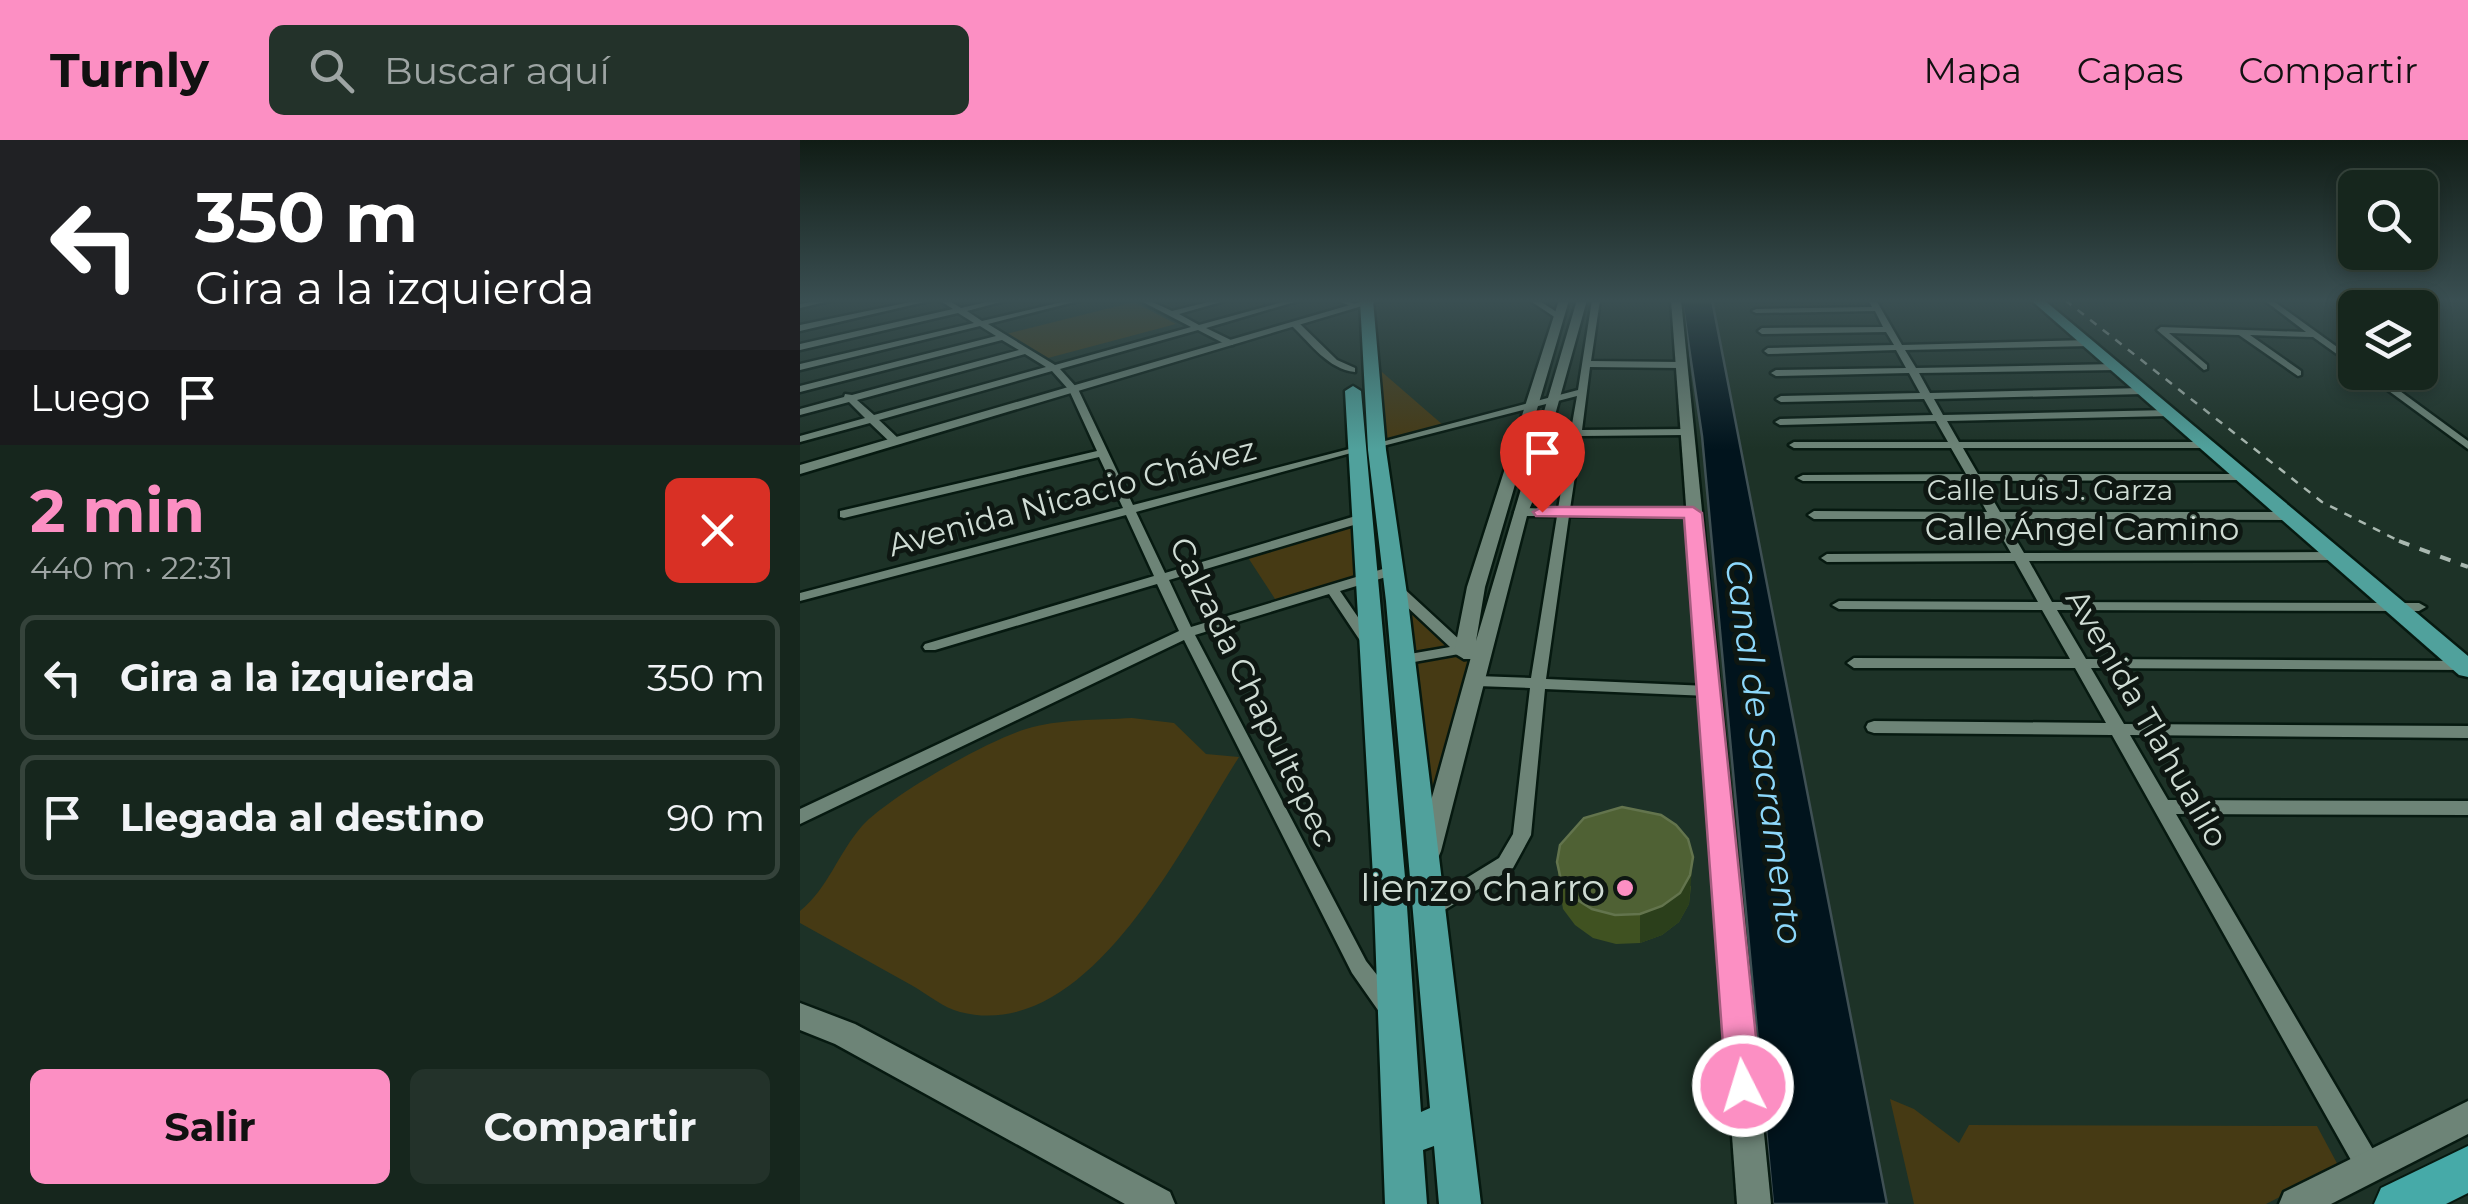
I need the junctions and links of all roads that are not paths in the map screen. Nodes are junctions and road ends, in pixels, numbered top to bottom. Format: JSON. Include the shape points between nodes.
{"nodes":[{"id":1,"x":801,"y":350,"type":"edge"},
{"id":2,"x":873,"y":350,"type":"edge"},
{"id":3,"x":954,"y":350,"type":"edge"},
{"id":4,"x":1118,"y":350,"type":"edge"},
{"id":5,"x":1207,"y":350,"type":"edge"},
{"id":6,"x":1321,"y":350,"type":"edge"},
{"id":7,"x":1353,"y":350,"type":"edge"},
{"id":8,"x":1360,"y":350,"type":"edge"},
{"id":9,"x":1549,"y":350,"type":"edge"},
{"id":10,"x":1567,"y":350,"type":"edge"},
{"id":11,"x":1588,"y":350,"type":"edge"},
{"id":12,"x":1680,"y":350,"type":"edge"},
{"id":13,"x":1827,"y":350,"type":"edge"},
{"id":14,"x":1901,"y":350,"type":"edge"},
{"id":15,"x":2097,"y":350,"type":"edge"},
{"id":16,"x":2110,"y":350,"type":"edge"},
{"id":17,"x":2182,"y":350,"type":"edge"},
{"id":18,"x":2265,"y":350,"type":"edge"},
{"id":19,"x":1027,"y":351,"type":"joint"},
{"id":20,"x":1768,"y":351,"type":"dead end"},
{"id":21,"x":814,"y":364,"type":"junction"},
{"id":22,"x":1586,"y":364,"type":"junction"},
{"id":23,"x":1681,"y":364,"type":"junction"},
{"id":24,"x":2116,"y":366,"type":"junction"},
{"id":25,"x":800,"y":367,"type":"edge"},
{"id":26,"x":2204,"y":367,"type":"dead end"},
{"id":27,"x":1054,"y":368,"type":"junction"},
{"id":28,"x":1352,"y":370,"type":"junction"},
{"id":29,"x":1913,"y":370,"type":"junction"},
{"id":30,"x":1776,"y":373,"type":"dead end"},
{"id":31,"x":2298,"y":373,"type":"dead end"},
{"id":32,"x":830,"y":381,"type":"junction"},
{"id":33,"x":800,"y":389,"type":"edge"},
{"id":34,"x":1073,"y":389,"type":"junction"},
{"id":35,"x":2143,"y":390,"type":"junction"},
{"id":36,"x":2392,"y":390,"type":"edge"},
{"id":37,"x":1580,"y":392,"type":"junction"},
{"id":38,"x":1927,"y":396,"type":"junction"},
{"id":39,"x":850,"y":399,"type":"junction"},
{"id":40,"x":1553,"y":399,"type":"junction"},
{"id":41,"x":1781,"y":399,"type":"dead end"},
{"id":42,"x":1532,"y":404,"type":"junction"},
{"id":43,"x":800,"y":412,"type":"edge"},
{"id":44,"x":2169,"y":413,"type":"junction"},
{"id":45,"x":1940,"y":418,"type":"junction"},
{"id":46,"x":873,"y":419,"type":"junction"},
{"id":47,"x":1780,"y":422,"type":"dead end"},
{"id":48,"x":1576,"y":432,"type":"junction"},
{"id":49,"x":1686,"y":432,"type":"junction"},
{"id":50,"x":1542,"y":433,"type":"junction"},
{"id":51,"x":800,"y":439,"type":"edge"},
{"id":52,"x":896,"y":442,"type":"junction"},
{"id":53,"x":2205,"y":444,"type":"junction"},
{"id":54,"x":1794,"y":445,"type":"dead end"},
{"id":55,"x":1956,"y":445,"type":"junction"},
{"id":56,"x":2468,"y":446,"type":"edge"},
{"id":57,"x":1366,"y":448,"type":"junction"},
{"id":58,"x":1103,"y":453,"type":"junction"},
{"id":59,"x":800,"y":470,"type":"edge"},
{"id":60,"x":2243,"y":477,"type":"junction"},
{"id":61,"x":1803,"y":478,"type":"dead end"},
{"id":62,"x":1974,"y":478,"type":"junction"},
{"id":63,"x":1508,"y":482,"type":"junction"},
{"id":64,"x":1531,"y":487,"type":"junction"},
{"id":65,"x":1130,"y":510,"type":"junction"},
{"id":66,"x":1520,"y":512,"type":"junction"},
{"id":67,"x":1564,"y":512,"type":"junction"},
{"id":68,"x":1693,"y":513,"type":"junction"},
{"id":69,"x":844,"y":514,"type":"dead end"},
{"id":70,"x":1814,"y":515,"type":"dead end"},
{"id":71,"x":1996,"y":515,"type":"junction"},
{"id":72,"x":2287,"y":516,"type":"junction"},
{"id":73,"x":1363,"y":518,"type":"junction"},
{"id":74,"x":2336,"y":556,"type":"junction"},
{"id":75,"x":2020,"y":557,"type":"junction"},
{"id":76,"x":1827,"y":558,"type":"dead end"},
{"id":77,"x":1161,"y":578,"type":"junction"},
{"id":78,"x":1384,"y":579,"type":"junction"},
{"id":79,"x":1331,"y":588,"type":"junction"},
{"id":80,"x":800,"y":596,"type":"edge"},
{"id":81,"x":1838,"y":606,"type":"dead end"},
{"id":82,"x":2048,"y":606,"type":"junction"},
{"id":83,"x":2397,"y":607,"type":"junction"},
{"id":84,"x":2418,"y":607,"type":"junction"},
{"id":85,"x":1187,"y":633,"type":"junction"},
{"id":86,"x":930,"y":647,"type":"dead end"},
{"id":87,"x":1372,"y":648,"type":"junction"},
{"id":88,"x":1403,"y":659,"type":"junction"},
{"id":89,"x":2467,"y":661,"type":"edge"},
{"id":90,"x":1470,"y":662,"type":"junction"},
{"id":91,"x":1854,"y":662,"type":"dead end"},
{"id":92,"x":2081,"y":664,"type":"junction"},
{"id":93,"x":1538,"y":683,"type":"junction"},
{"id":94,"x":1708,"y":691,"type":"junction"},
{"id":95,"x":1874,"y":727,"type":"dead end"},
{"id":96,"x":2118,"y":729,"type":"junction"},
{"id":97,"x":2468,"y":732,"type":"edge"},
{"id":98,"x":2163,"y":807,"type":"junction"},
{"id":99,"x":2468,"y":808,"type":"edge"},
{"id":100,"x":800,"y":817,"type":"edge"},
{"id":101,"x":1424,"y":868,"type":"junction"},
{"id":102,"x":1428,"y":912,"type":"junction"},
{"id":103,"x":1394,"y":1013,"type":"junction"},
{"id":104,"x":800,"y":1016,"type":"edge"},
{"id":105,"x":2468,"y":1117,"type":"edge"},
{"id":106,"x":1448,"y":1120,"type":"junction"},
{"id":107,"x":1401,"y":1139,"type":"junction"},
{"id":108,"x":2369,"y":1167,"type":"junction"},
{"id":109,"x":2468,"y":1169,"type":"edge"},
{"id":110,"x":1158,"y":1204,"type":"edge"},
{"id":111,"x":1406,"y":1204,"type":"edge"},
{"id":112,"x":1460,"y":1204,"type":"edge"},
{"id":113,"x":1754,"y":1204,"type":"edge"},
{"id":114,"x":2296,"y":1204,"type":"edge"},
{"id":115,"x":2397,"y":1204,"type":"edge"}],
"edges":[{"from":1,"to":21,"type":"street"},
{"from":2,"to":21,"type":"street"},
{"from":3,"to":32,"type":"street"},
{"from":4,"to":27,"type":"street"},
{"from":5,"to":34,"type":"street"},
{"from":6,"to":28,"type":"street"},
{"from":7,"to":28,"type":"main road"},
{"from":8,"to":57,"type":"main road"},
{"from":9,"to":42,"type":"street"},
{"from":10,"to":40,"type":"street"},
{"from":11,"to":22,"type":"street"},
{"from":12,"to":23,"type":"street"},
{"from":13,"to":20,"type":"street"},
{"from":14,"to":29,"type":"street","name":"Avenida Tlahualilo"},
{"from":15,"to":24,"type":"main road"},
{"from":16,"to":84,"type":"main road"},
{"from":17,"to":26,"type":"street"},
{"from":18,"to":31,"type":"street"},
{"from":19,"to":27,"type":"street","name":"Calzada Chapultepec"},
{"from":19,"to":39,"type":"street"},
{"from":21,"to":25,"type":"street"},
{"from":21,"to":32,"type":"street"},
{"from":22,"to":23,"type":"street"},
{"from":22,"to":37,"type":"street"},
{"from":23,"to":49,"type":"street"},
{"from":24,"to":29,"type":"street"},
{"from":24,"to":35,"type":"main road"},
{"from":27,"to":34,"type":"street","name":"Calzada Chapultepec"},
{"from":27,"to":46,"type":"street"},
{"from":28,"to":57,"type":"main road"},
{"from":29,"to":30,"type":"street"},
{"from":29,"to":38,"type":"street","name":"Avenida Tlahualilo"},
{"from":32,"to":33,"type":"street"},
{"from":32,"to":39,"type":"street"},
{"from":34,"to":52,"type":"street"},
{"from":34,"to":58,"type":"street","name":"Calzada Chapultepec"},
{"from":35,"to":38,"type":"street"},
{"from":35,"to":44,"type":"main road"},
{"from":36,"to":56,"type":"street"},
{"from":37,"to":40,"type":"street","name":"Avenida Nicacio Chávez"},
{"from":37,"to":48,"type":"street"},
{"from":38,"to":41,"type":"street"},
{"from":38,"to":45,"type":"street","name":"Avenida Tlahualilo"},
{"from":39,"to":43,"type":"street"},
{"from":39,"to":46,"type":"street"},
{"from":40,"to":42,"type":"street","name":"Avenida Nicacio Chávez"},
{"from":40,"to":50,"type":"street"},
{"from":42,"to":57,"type":"street","name":"Avenida Nicacio Chávez"},
{"from":42,"to":63,"type":"street"},
{"from":44,"to":45,"type":"street"},
{"from":44,"to":53,"type":"main road"},
{"from":45,"to":47,"type":"street"},
{"from":45,"to":55,"type":"street","name":"Avenida Tlahualilo"},
{"from":46,"to":51,"type":"street"},
{"from":46,"to":52,"type":"street"},
{"from":48,"to":49,"type":"street"},
{"from":48,"to":50,"type":"street"},
{"from":48,"to":67,"type":"street"},
{"from":49,"to":68,"type":"street"},
{"from":50,"to":64,"type":"street"},
{"from":52,"to":59,"type":"street"},
{"from":53,"to":55,"type":"street"},
{"from":53,"to":60,"type":"main road"},
{"from":54,"to":55,"type":"street"},
{"from":55,"to":62,"type":"street","name":"Avenida Tlahualilo"},
{"from":57,"to":65,"type":"street","name":"Avenida Nicacio Chávez"},
{"from":57,"to":73,"type":"main road"},
{"from":57,"to":78,"type":"main road","via":[[1379,486]]},
{"from":58,"to":65,"type":"street","name":"Calzada Chapultepec"},
{"from":58,"to":69,"type":"street"},
{"from":60,"to":62,"type":"street"},
{"from":60,"to":72,"type":"main road"},
{"from":61,"to":62,"type":"street"},
{"from":62,"to":71,"type":"street","name":"Avenida Tlahualilo"},
{"from":63,"to":64,"type":"street"},
{"from":63,"to":90,"type":"street","via":[[1476,587]]},
{"from":64,"to":66,"type":"street"},
{"from":65,"to":77,"type":"street","name":"Calzada Chapultepec"},
{"from":65,"to":80,"type":"street","name":"Avenida Nicacio Chávez"},
{"from":66,"to":67,"type":"street"},
{"from":66,"to":90,"type":"street"},
{"from":67,"to":68,"type":"street"},
{"from":67,"to":93,"type":"street"},
{"from":68,"to":94,"type":"street"},
{"from":70,"to":71,"type":"street","name":"Calle Luis J. Garza"},
{"from":71,"to":72,"type":"street","name":"Calle Luis J. Garza"},
{"from":71,"to":75,"type":"street","name":"Avenida Tlahualilo"},
{"from":72,"to":74,"type":"main road"},
{"from":73,"to":77,"type":"street"},
{"from":73,"to":78,"type":"main road"},
{"from":74,"to":75,"type":"street","name":"Calle Ángel Camino"},
{"from":74,"to":83,"type":"main road"},
{"from":75,"to":76,"type":"street","name":"Calle Ángel Camino"},
{"from":75,"to":82,"type":"street","name":"Avenida Tlahualilo"},
{"from":77,"to":85,"type":"street","name":"Calzada Chapultepec"},
{"from":77,"to":86,"type":"street"},
{"from":78,"to":79,"type":"street"},
{"from":78,"to":87,"type":"main road"},
{"from":78,"to":88,"type":"main road"},
{"from":78,"to":90,"type":"street"},
{"from":79,"to":85,"type":"street"},
{"from":79,"to":87,"type":"street"},
{"from":81,"to":82,"type":"street"},
{"from":82,"to":83,"type":"street"},
{"from":82,"to":92,"type":"street","name":"Avenida Tlahualilo"},
{"from":83,"to":84,"type":"street"},
{"from":83,"to":89,"type":"main road"},
{"from":84,"to":89,"type":"main road"},
{"from":85,"to":100,"type":"street"},
{"from":85,"to":103,"type":"street","name":"Calzada Chapultepec","via":[[1358,967]]},
{"from":87,"to":103,"type":"main road"},
{"from":88,"to":90,"type":"street"},
{"from":88,"to":101,"type":"main road"},
{"from":89,"to":92,"type":"street"},
{"from":90,"to":93,"type":"street"},
{"from":90,"to":101,"type":"street"},
{"from":91,"to":92,"type":"street"},
{"from":92,"to":96,"type":"street","name":"Avenida Tlahualilo"},
{"from":93,"to":94,"type":"street"},
{"from":93,"to":102,"type":"street","via":[[1522,835],[1506,863]]},
{"from":94,"to":113,"type":"street"},
{"from":95,"to":96,"type":"street"},
{"from":96,"to":97,"type":"street"},
{"from":96,"to":98,"type":"street","name":"Avenida Tlahualilo"},
{"from":98,"to":99,"type":"street"},
{"from":98,"to":108,"type":"street","name":"Avenida Tlahualilo"},
{"from":101,"to":102,"type":"main road"},
{"from":102,"to":106,"type":"main road"},
{"from":103,"to":107,"type":"main road"},
{"from":104,"to":110,"type":"street"},
{"from":105,"to":108,"type":"street"},
{"from":106,"to":107,"type":"main road"},
{"from":106,"to":112,"type":"main road"},
{"from":107,"to":111,"type":"main road"},
{"from":108,"to":114,"type":"street"},
{"from":109,"to":115,"type":"highway"}]}
